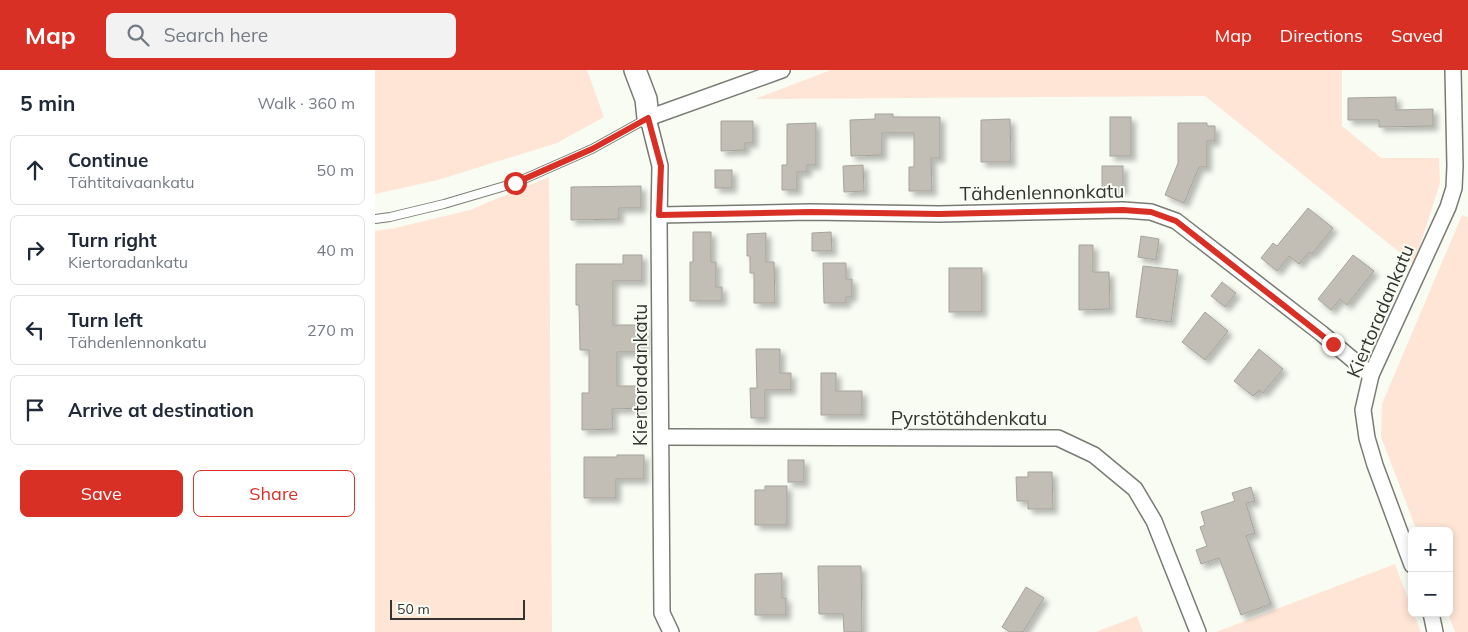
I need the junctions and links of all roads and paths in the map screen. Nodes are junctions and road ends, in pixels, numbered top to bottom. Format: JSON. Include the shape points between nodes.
{"nodes":[{"id":1,"x":635,"y":70,"type":"edge"},
{"id":2,"x":782,"y":70,"type":"edge"},
{"id":3,"x":1453,"y":70,"type":"edge"},
{"id":4,"x":648,"y":118,"type":"junction"},
{"id":5,"x":659,"y":215,"type":"junction"},
{"id":6,"x":375,"y":219,"type":"edge"},
{"id":7,"x":1371,"y":375,"type":"junction"},
{"id":8,"x":661,"y":437,"type":"junction"},
{"id":9,"x":1408,"y":555,"type":"edge"},
{"id":10,"x":1432,"y":617,"type":"edge"},
{"id":11,"x":671,"y":632,"type":"edge"},
{"id":12,"x":1198,"y":632,"type":"edge"},
{"id":13,"x":1435,"y":632,"type":"edge"}],
"edges":[{"from":1,"to":4,"type":"street"},
{"from":2,"to":4,"type":"street"},
{"from":3,"to":7,"type":"street","name":"Kiertoradankatu","via":[[1454,188],[1448,208]]},
{"from":4,"to":5,"type":"street","name":"Kiertoradankatu","via":[[661,166]]},
{"from":4,"to":6,"type":"lane","via":[[592,149],[515,183],[444,204]]},
{"from":5,"to":7,"type":"street","name":"Tähdenlennonkatu","via":[[1151,212],[1176,221]]},
{"from":5,"to":8,"type":"street","name":"Kiertoradankatu"},
{"from":7,"to":9,"type":"street","name":"Kiertoradankatu","via":[[1363,410],[1367,438]]},
{"from":8,"to":11,"type":"street","name":"Kiertoradankatu","via":[[662,613]]},
{"from":8,"to":12,"type":"street","name":"Pyrstötähdenkatu","via":[[1058,438],[1094,455],[1135,489],[1154,521]]},
{"from":10,"to":13,"type":"street"}]}
